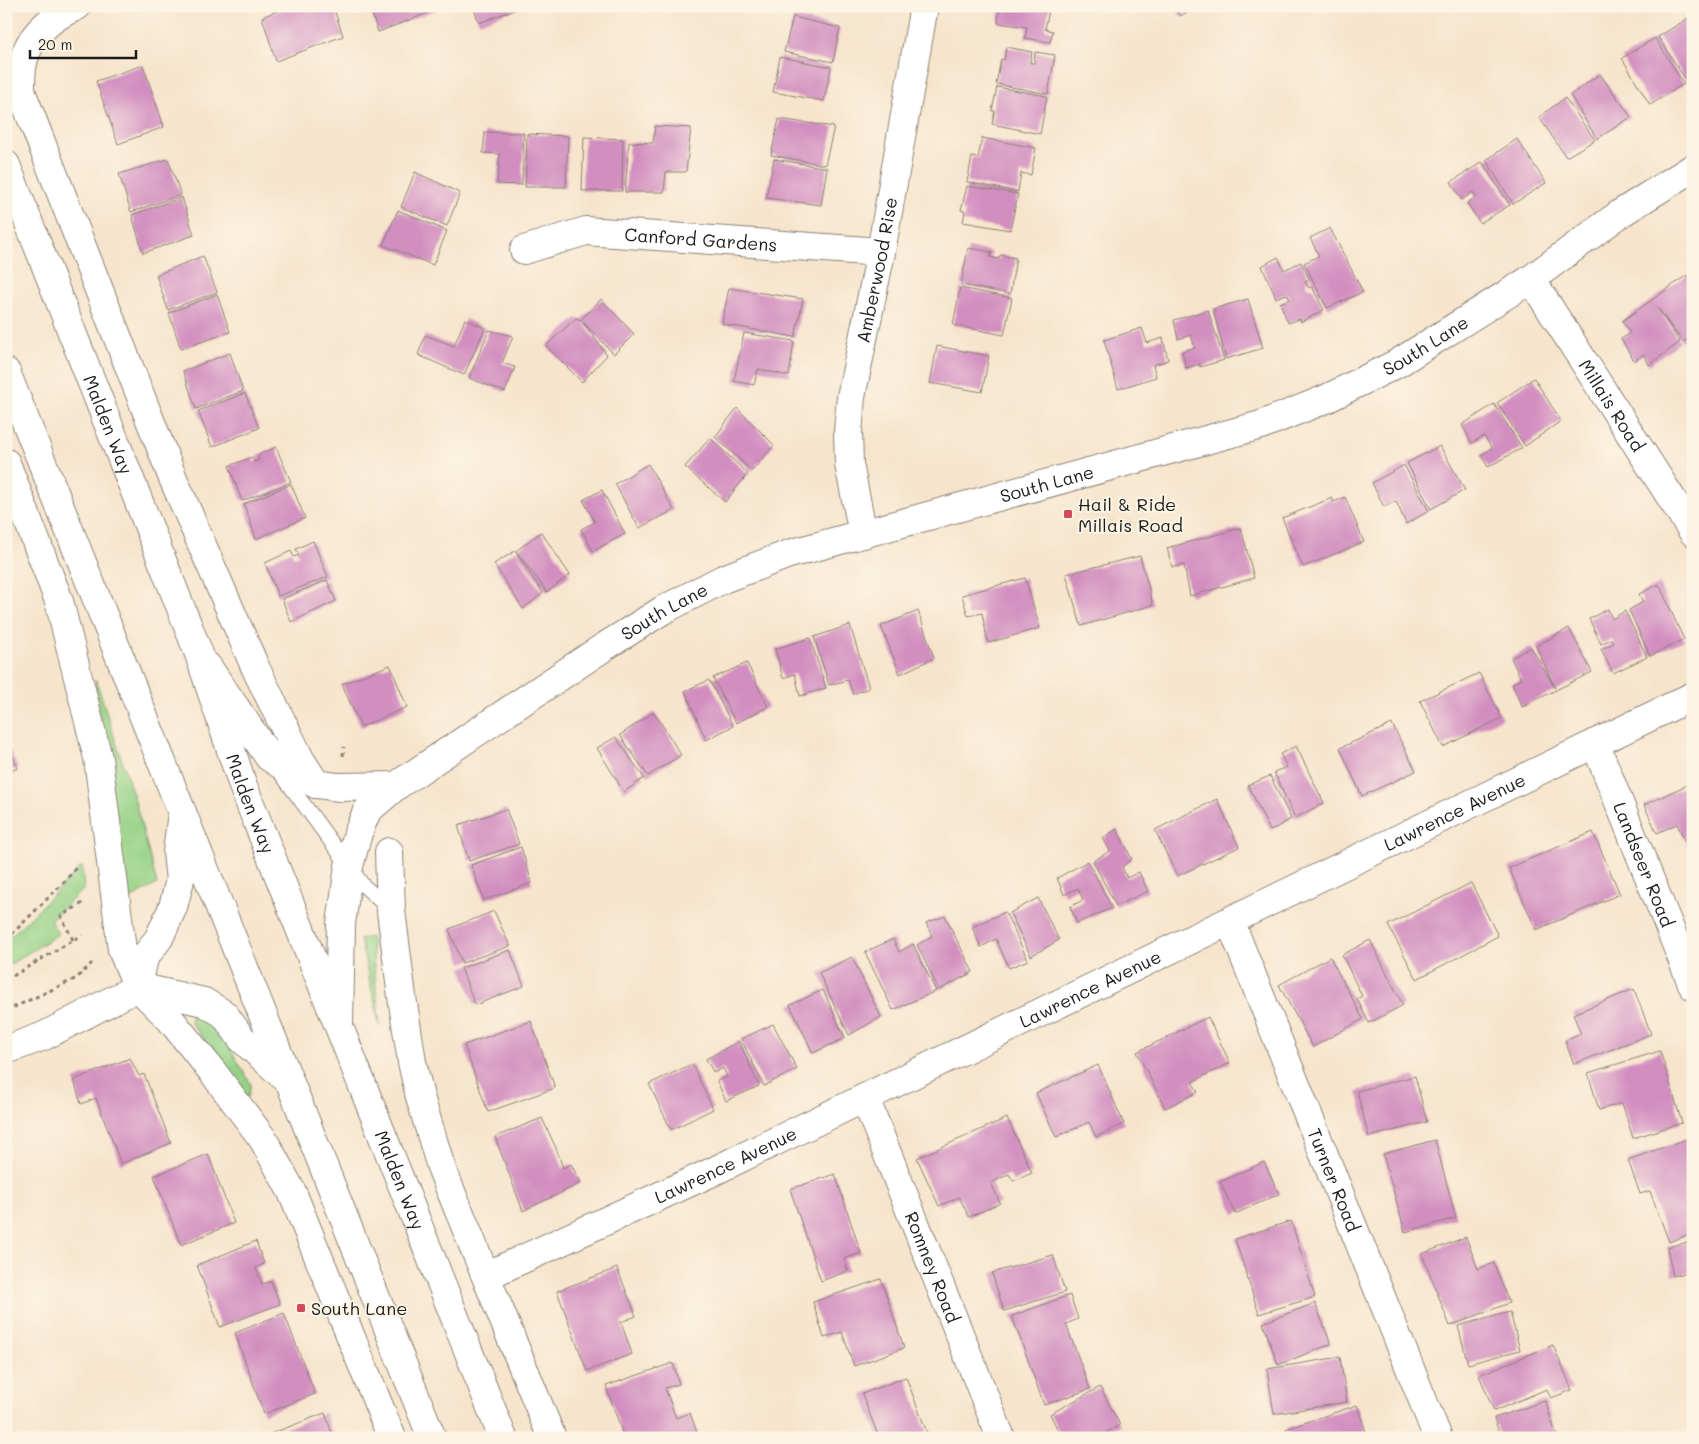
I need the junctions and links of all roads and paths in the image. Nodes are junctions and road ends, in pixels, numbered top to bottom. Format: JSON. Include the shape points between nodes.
{"nodes":[{"id":1,"x":77,"y":6,"type":"edge"},
{"id":2,"x":924,"y":6,"type":"edge"},
{"id":3,"x":6,"y":165,"type":"edge"},
{"id":4,"x":1693,"y":168,"type":"edge"},
{"id":5,"x":524,"y":250,"type":"dead end"},
{"id":6,"x":881,"y":252,"type":"junction"},
{"id":7,"x":1531,"y":279,"type":"junction"},
{"id":8,"x":6,"y":372,"type":"edge"},
{"id":9,"x":6,"y":463,"type":"edge"},
{"id":10,"x":1693,"y":532,"type":"edge"},
{"id":11,"x":863,"y":534,"type":"junction"},
{"id":12,"x":199,"y":654,"type":"junction"},
{"id":13,"x":1693,"y":696,"type":"edge"},
{"id":14,"x":1596,"y":743,"type":"junction"},
{"id":15,"x":269,"y":757,"type":"junction"},
{"id":16,"x":316,"y":784,"type":"junction"},
{"id":17,"x":396,"y":786,"type":"junction"},
{"id":18,"x":182,"y":812,"type":"junction"},
{"id":19,"x":107,"y":842,"type":"junction"},
{"id":20,"x":388,"y":852,"type":"dead end"},
{"id":21,"x":349,"y":866,"type":"junction"},
{"id":22,"x":79,"y":906,"type":"dead end"},
{"id":23,"x":391,"y":911,"type":"junction"},
{"id":24,"x":1230,"y":921,"type":"junction"},
{"id":25,"x":82,"y":935,"type":"dead end"},
{"id":26,"x":6,"y":940,"type":"edge"},
{"id":27,"x":73,"y":940,"type":"junction"},
{"id":28,"x":96,"y":956,"type":"dead end"},
{"id":29,"x":6,"y":980,"type":"edge"},
{"id":30,"x":1693,"y":986,"type":"edge"},
{"id":31,"x":138,"y":987,"type":"junction"},
{"id":32,"x":6,"y":1011,"type":"edge"},
{"id":33,"x":339,"y":1024,"type":"junction"},
{"id":34,"x":6,"y":1050,"type":"edge"},
{"id":35,"x":289,"y":1081,"type":"junction"},
{"id":36,"x":865,"y":1098,"type":"junction"},
{"id":37,"x":486,"y":1276,"type":"junction"},
{"id":38,"x":392,"y":1438,"type":"edge"},
{"id":39,"x":432,"y":1438,"type":"edge"},
{"id":40,"x":503,"y":1438,"type":"edge"},
{"id":41,"x":552,"y":1438,"type":"edge"},
{"id":42,"x":1001,"y":1438,"type":"edge"},
{"id":43,"x":1438,"y":1438,"type":"edge"}],
"edges":[{"from":1,"to":16,"type":"main road","via":[[45,26],[30,42],[22,67],[21,91],[172,476],[246,646],[300,759]]},
{"from":2,"to":6,"type":"main road","name":"Amberwood Rise"},
{"from":3,"to":12,"type":"main road","name":"Malden Way"},
{"from":4,"to":7,"type":"main road","name":"South Lane","via":[[1621,213]]},
{"from":5,"to":6,"type":"main road","name":"Canford Gardens","via":[[586,231]]},
{"from":6,"to":11,"type":"main road","name":"Amberwood Rise","via":[[851,397],[848,432],[849,464]]},
{"from":7,"to":10,"type":"main road","name":"Millais Road"},
{"from":7,"to":11,"type":"main road","name":"South Lane","via":[[1398,363],[1326,399],[1261,425]]},
{"from":8,"to":18,"type":"main road"},
{"from":9,"to":19,"type":"main road","via":[[60,600],[98,758]]},
{"from":11,"to":17,"type":"main road","name":"South Lane","via":[[788,554],[723,579],[663,610]]},
{"from":12,"to":15,"type":"main road"},
{"from":12,"to":33,"type":"main road","name":"Malden Way","via":[[243,786]]},
{"from":13,"to":14,"type":"main road","name":"Lawrence Avenue"},
{"from":14,"to":24,"type":"main road","name":"Lawrence Avenue"},
{"from":14,"to":30,"type":"main road","name":"Landseer Road"},
{"from":15,"to":16,"type":"main road"},
{"from":15,"to":21,"type":"lane"},
{"from":16,"to":17,"type":"main road"},
{"from":17,"to":21,"type":"main road","name":"South Lane","via":[[367,811]]},
{"from":18,"to":31,"type":"main road","via":[[177,853],[180,880],[173,907],[159,938],[144,958]]},
{"from":18,"to":35,"type":"main road"},
{"from":19,"to":26,"type":"path","via":[[90,851]]},
{"from":19,"to":31,"type":"main road","via":[[122,950]]},
{"from":20,"to":23,"type":"main road"},
{"from":21,"to":23,"type":"lane","via":[[362,884]]},
{"from":21,"to":33,"type":"main road","name":"South Lane","via":[[341,924]]},
{"from":22,"to":27,"type":"path","via":[[61,916]]},
{"from":23,"to":37,"type":"main road","via":[[412,1062],[420,1096],[441,1167]]},
{"from":24,"to":36,"type":"main road","name":"Lawrence Avenue"},
{"from":24,"to":43,"type":"main road","name":"Turner Road"},
{"from":25,"to":27,"type":"path"},
{"from":27,"to":29,"type":"path"},
{"from":28,"to":32,"type":"path","via":[[76,978]]},
{"from":31,"to":34,"type":"main road","via":[[44,1036]]},
{"from":31,"to":35,"type":"main road","via":[[204,1002],[224,1014],[242,1039]]},
{"from":31,"to":38,"type":"main road","via":[[170,1019],[263,1139],[292,1192]]},
{"from":33,"to":40,"type":"main road","name":"Malden Way"},
{"from":35,"to":39,"type":"main road"},
{"from":36,"to":37,"type":"main road","name":"Lawrence Avenue"},
{"from":36,"to":42,"type":"main road","name":"Romney Road"},
{"from":37,"to":41,"type":"main road"}]}
